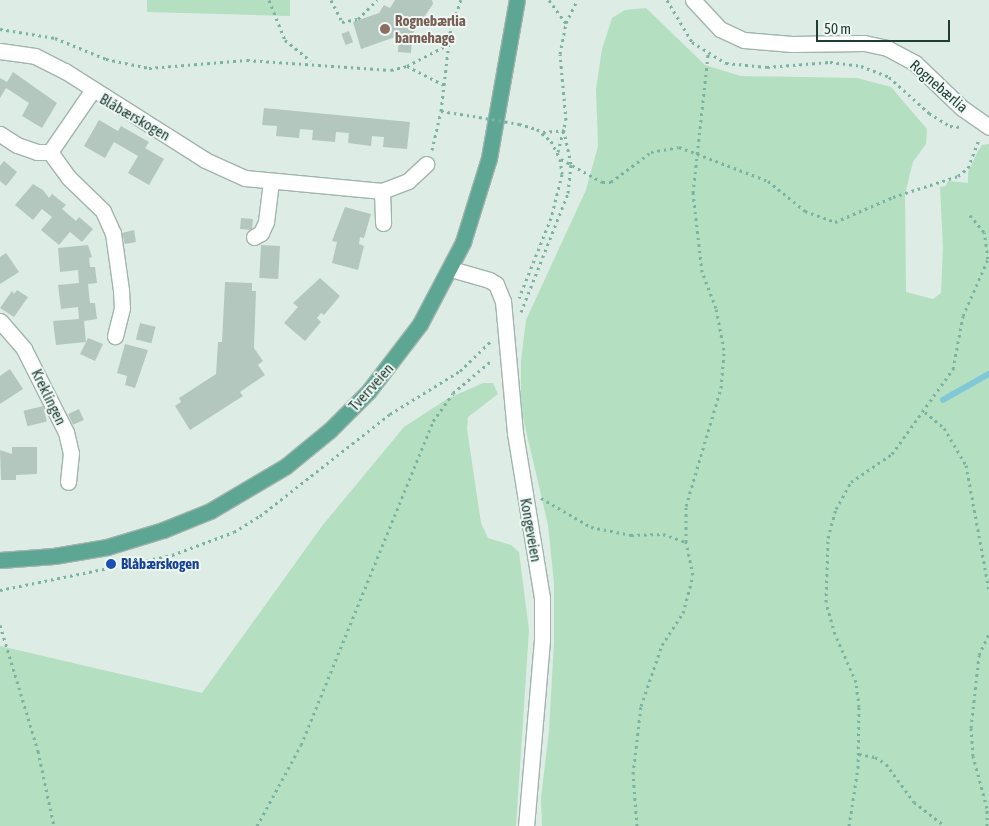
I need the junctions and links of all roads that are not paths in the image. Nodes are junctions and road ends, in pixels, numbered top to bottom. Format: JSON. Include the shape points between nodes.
{"nodes":[{"id":1,"x":517,"y":0,"type":"edge"},
{"id":2,"x":693,"y":0,"type":"edge"},
{"id":3,"x":0,"y":51,"type":"edge"},
{"id":4,"x":92,"y":91,"type":"junction"},
{"id":5,"x":986,"y":131,"type":"edge"},
{"id":6,"x":0,"y":134,"type":"edge"},
{"id":7,"x":50,"y":152,"type":"junction"},
{"id":8,"x":426,"y":164,"type":"road end"},
{"id":9,"x":271,"y":180,"type":"junction"},
{"id":10,"x":382,"y":191,"type":"junction"},
{"id":11,"x":383,"y":223,"type":"dead end"},
{"id":12,"x":254,"y":237,"type":"dead end"},
{"id":13,"x":451,"y":269,"type":"junction"},
{"id":14,"x":0,"y":321,"type":"edge"},
{"id":15,"x":115,"y":336,"type":"dead end"},
{"id":16,"x":68,"y":482,"type":"dead end"},
{"id":17,"x":0,"y":560,"type":"edge"},
{"id":18,"x":526,"y":826,"type":"edge"}],
"edges":[{"from":1,"to":13,"type":"main road","name":"Tverrveien","via":[[482,188]]},
{"from":2,"to":5,"type":"street","name":"Rognebærlia","via":[[720,29],[744,40],[792,44],[864,43],[887,48],[915,63]]},
{"from":3,"to":4,"type":"street","name":"Blåbærskogen","via":[[36,56],[65,71]]},
{"from":4,"to":7,"type":"street"},
{"from":4,"to":9,"type":"street","name":"Blåbærskogen","via":[[205,160],[245,178]]},
{"from":6,"to":7,"type":"street","via":[[18,145]]},
{"from":7,"to":15,"type":"street","via":[[69,178],[103,211],[113,233],[122,308]]},
{"from":8,"to":10,"type":"street","name":"Blåbærskogen","via":[[408,181]]},
{"from":9,"to":10,"type":"street","name":"Blåbærskogen"},
{"from":9,"to":12,"type":"street","via":[[266,222],[261,233]]},
{"from":10,"to":11,"type":"street"},
{"from":13,"to":17,"type":"main road","name":"Tverrveien","via":[[420,324],[368,392],[330,430],[262,481],[210,511],[132,540],[54,556]]},
{"from":13,"to":18,"type":"street","name":"Kongeveien","via":[[496,284],[506,322],[524,490],[535,543],[543,619]]},
{"from":14,"to":16,"type":"street","name":"Kreklingen","via":[[24,348],[66,432],[71,453]]}]}
